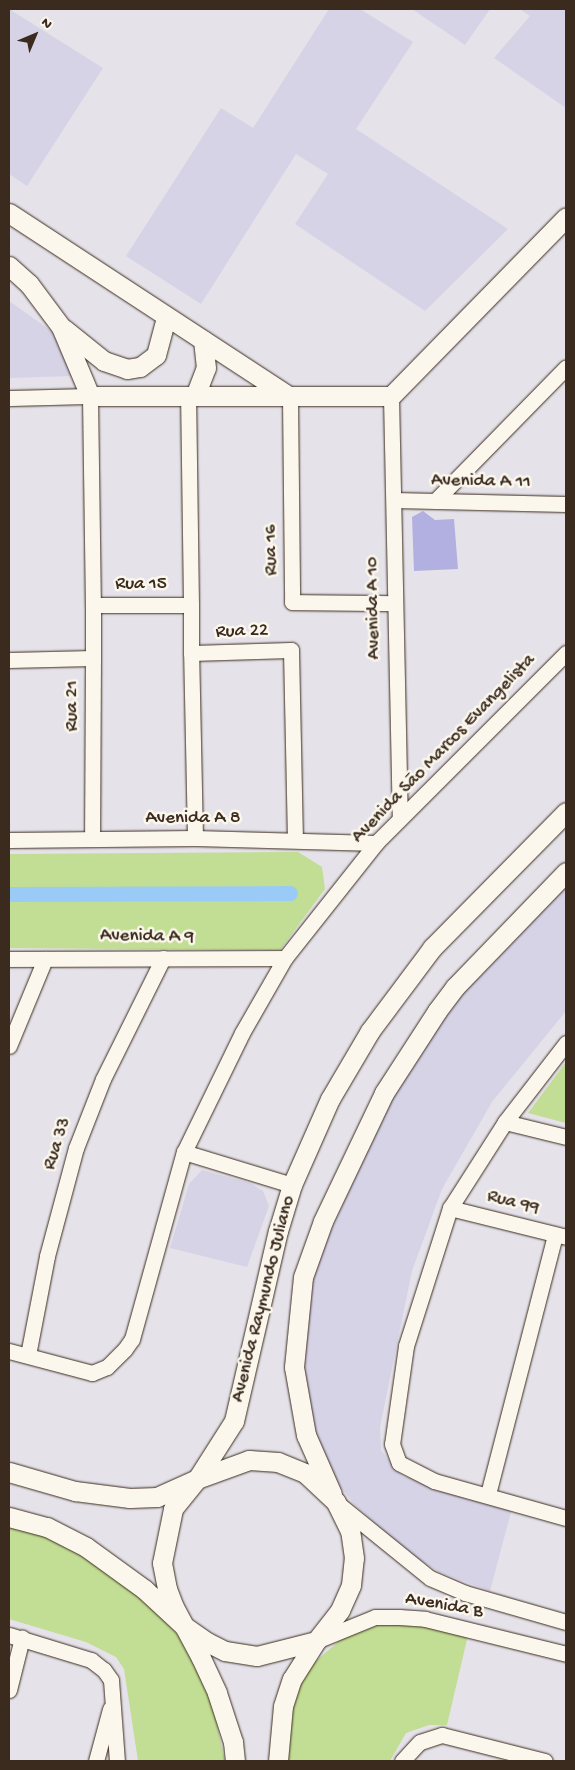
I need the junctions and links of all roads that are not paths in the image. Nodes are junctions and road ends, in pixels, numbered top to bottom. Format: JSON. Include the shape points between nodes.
{"nodes":[{"id":1,"x":9,"y":213,"type":"edge"},
{"id":2,"x":566,"y":217,"type":"edge"},
{"id":3,"x":9,"y":266,"type":"edge"},
{"id":4,"x":166,"y":317,"type":"junction"},
{"id":5,"x":61,"y":327,"type":"junction"},
{"id":6,"x":202,"y":340,"type":"junction"},
{"id":7,"x":566,"y":367,"type":"edge"},
{"id":8,"x":90,"y":396,"type":"junction"},
{"id":9,"x":192,"y":396,"type":"junction"},
{"id":10,"x":391,"y":396,"type":"junction"},
{"id":11,"x":290,"y":397,"type":"junction"},
{"id":12,"x":9,"y":398,"type":"edge"},
{"id":13,"x":394,"y":500,"type":"junction"},
{"id":14,"x":435,"y":501,"type":"junction"},
{"id":15,"x":566,"y":504,"type":"edge"},
{"id":16,"x":393,"y":603,"type":"junction"},
{"id":17,"x":191,"y":604,"type":"junction"},
{"id":18,"x":93,"y":605,"type":"junction"},
{"id":19,"x":191,"y":653,"type":"junction"},
{"id":20,"x":566,"y":654,"type":"edge"},
{"id":21,"x":93,"y":658,"type":"junction"},
{"id":22,"x":9,"y":660,"type":"edge"},
{"id":23,"x":566,"y":812,"type":"edge"},
{"id":24,"x":400,"y":818,"type":"junction"},
{"id":25,"x":195,"y":838,"type":"junction"},
{"id":26,"x":92,"y":839,"type":"junction"},
{"id":27,"x":9,"y":840,"type":"edge"},
{"id":28,"x":295,"y":840,"type":"junction"},
{"id":29,"x":376,"y":843,"type":"junction"},
{"id":30,"x":566,"y":872,"type":"edge"},
{"id":31,"x":163,"y":958,"type":"junction"},
{"id":32,"x":285,"y":958,"type":"junction"},
{"id":33,"x":9,"y":959,"type":"edge"},
{"id":34,"x":45,"y":959,"type":"junction"},
{"id":35,"x":566,"y":1043,"type":"edge"},
{"id":36,"x":9,"y":1046,"type":"edge"},
{"id":37,"x":505,"y":1122,"type":"junction"},
{"id":38,"x":566,"y":1138,"type":"edge"},
{"id":39,"x":184,"y":1152,"type":"junction"},
{"id":40,"x":292,"y":1185,"type":"junction"},
{"id":41,"x":450,"y":1208,"type":"junction"},
{"id":42,"x":561,"y":1236,"type":"edge"},
{"id":43,"x":9,"y":1351,"type":"edge"},
{"id":44,"x":28,"y":1355,"type":"junction"},
{"id":45,"x":9,"y":1472,"type":"edge"},
{"id":46,"x":197,"y":1479,"type":"junction"},
{"id":47,"x":488,"y":1494,"type":"junction"},
{"id":48,"x":336,"y":1502,"type":"junction"},
{"id":49,"x":9,"y":1517,"type":"edge"},
{"id":50,"x":566,"y":1518,"type":"edge"},
{"id":51,"x":566,"y":1622,"type":"edge"},
{"id":52,"x":184,"y":1626,"type":"junction"},
{"id":53,"x":16,"y":1637,"type":"edge"},
{"id":54,"x":316,"y":1641,"type":"junction"},
{"id":55,"x":566,"y":1654,"type":"edge"},
{"id":56,"x":9,"y":1690,"type":"edge"},
{"id":57,"x":113,"y":1698,"type":"junction"},
{"id":58,"x":501,"y":1756,"type":"edge"},
{"id":59,"x":96,"y":1761,"type":"edge"},
{"id":60,"x":117,"y":1761,"type":"edge"},
{"id":61,"x":235,"y":1761,"type":"edge"},
{"id":62,"x":278,"y":1761,"type":"edge"},
{"id":63,"x":402,"y":1761,"type":"edge"},
{"id":64,"x":544,"y":1761,"type":"edge"}],
"edges":[{"from":1,"to":4,"type":"main road"},
{"from":2,"to":10,"type":"main road"},
{"from":3,"to":5,"type":"main road","via":[[29,284]]},
{"from":4,"to":5,"type":"main road","via":[[156,355],[140,367],[127,369],[104,361]]},
{"from":4,"to":6,"type":"main road"},
{"from":5,"to":8,"type":"main road"},
{"from":6,"to":9,"type":"main road","via":[[206,368]]},
{"from":6,"to":11,"type":"main road"},
{"from":7,"to":14,"type":"street"},
{"from":8,"to":9,"type":"main road"},
{"from":8,"to":12,"type":"street"},
{"from":8,"to":18,"type":"street","name":"Rua 15"},
{"from":9,"to":11,"type":"main road"},
{"from":9,"to":17,"type":"street","name":"Rua 15"},
{"from":10,"to":11,"type":"main road"},
{"from":10,"to":13,"type":"street","name":"Avenida A 10"},
{"from":11,"to":16,"type":"street","name":"Rua 16","via":[[292,602]]},
{"from":13,"to":14,"type":"street","name":"Avenida A 11"},
{"from":13,"to":16,"type":"street","name":"Avenida A 10"},
{"from":14,"to":15,"type":"street","name":"Avenida A 11"},
{"from":16,"to":24,"type":"street","name":"Avenida A 10"},
{"from":17,"to":18,"type":"street","name":"Rua 15"},
{"from":17,"to":19,"type":"street"},
{"from":18,"to":21,"type":"street"},
{"from":19,"to":25,"type":"street","name":"Rua 22"},
{"from":19,"to":28,"type":"street","name":"Rua 22","via":[[291,650]]},
{"from":20,"to":24,"type":"street","name":"Avenida São Marcos Evangelista"},
{"from":21,"to":22,"type":"street","name":"Rua 21"},
{"from":21,"to":26,"type":"street","name":"Rua 21"},
{"from":23,"to":40,"type":"main road","name":"Avenida Raymundo Juliano","via":[[432,948],[370,1031],[330,1099]]},
{"from":24,"to":29,"type":"street","name":"Avenida São Marcos Evangelista"},
{"from":25,"to":26,"type":"street","name":"Avenida A 8"},
{"from":25,"to":28,"type":"street","name":"Avenida A 8"},
{"from":26,"to":27,"type":"street","name":"Avenida A 8"},
{"from":28,"to":29,"type":"street","name":"Avenida A 8"},
{"from":29,"to":32,"type":"street","name":"Avenida São Marcos Evangelista"},
{"from":30,"to":48,"type":"main road","name":"Avenida Raymundo Juliano","via":[[455,987],[437,1011],[384,1093],[322,1221],[303,1277],[294,1367],[306,1435]]},
{"from":31,"to":32,"type":"street","name":"Avenida A 9"},
{"from":31,"to":34,"type":"street","name":"Avenida A 9"},
{"from":31,"to":44,"type":"street","name":"Rua 33","via":[[103,1079],[76,1148],[47,1256]]},
{"from":32,"to":39,"type":"street","name":"Avenida São Marcos Evangelista","via":[[242,1033]]},
{"from":33,"to":34,"type":"street","name":"Avenida A 9"},
{"from":34,"to":36,"type":"street"},
{"from":35,"to":37,"type":"street"},
{"from":37,"to":38,"type":"street"},
{"from":37,"to":41,"type":"street"},
{"from":39,"to":40,"type":"street"},
{"from":39,"to":44,"type":"street","name":"Avenida São Marcos Evangelista","via":[[132,1339],[125,1350],[107,1367],[92,1373]]},
{"from":40,"to":46,"type":"main road","name":"Avenida Raymundo Juliano","via":[[234,1421]]},
{"from":41,"to":42,"type":"street","name":"Rua 99"},
{"from":41,"to":47,"type":"street","via":[[406,1346],[392,1444],[399,1462],[416,1474]]},
{"from":42,"to":47,"type":"street"},
{"from":43,"to":44,"type":"street","name":"Avenida São Marcos Evangelista"},
{"from":45,"to":46,"type":"main road","via":[[75,1491],[130,1498],[157,1496]]},
{"from":46,"to":48,"type":"main road","via":[[249,1460],[278,1462],[305,1473]]},
{"from":46,"to":52,"type":"main road","name":"Avenida Raymundo Juliano","via":[[173,1509],[162,1563],[167,1589]]},
{"from":47,"to":50,"type":"street"},
{"from":48,"to":51,"type":"street","via":[[430,1578],[465,1593]]},
{"from":48,"to":54,"type":"main road","name":"Avenida Raymundo Juliano","via":[[350,1531],[354,1558],[350,1585],[340,1610]]},
{"from":49,"to":52,"type":"main road","via":[[46,1527],[86,1547],[144,1589]]},
{"from":52,"to":54,"type":"main road","via":[[207,1642],[241,1655],[274,1654]]},
{"from":52,"to":61,"type":"main road","name":"Avenida Raymundo Juliano","via":[[217,1693],[233,1742]]},
{"from":53,"to":56,"type":"street"},
{"from":53,"to":57,"type":"street","via":[[99,1665],[111,1680]]},
{"from":54,"to":55,"type":"street","name":"Avenida B","via":[[376,1617],[399,1616],[425,1619]]},
{"from":54,"to":62,"type":"main road","name":"Avenida Raymundo Juliano","via":[[292,1679],[283,1706]]},
{"from":57,"to":59,"type":"street"},
{"from":57,"to":60,"type":"street"},
{"from":58,"to":63,"type":"street","via":[[442,1735],[420,1742]]},
{"from":58,"to":64,"type":"street"}]}
